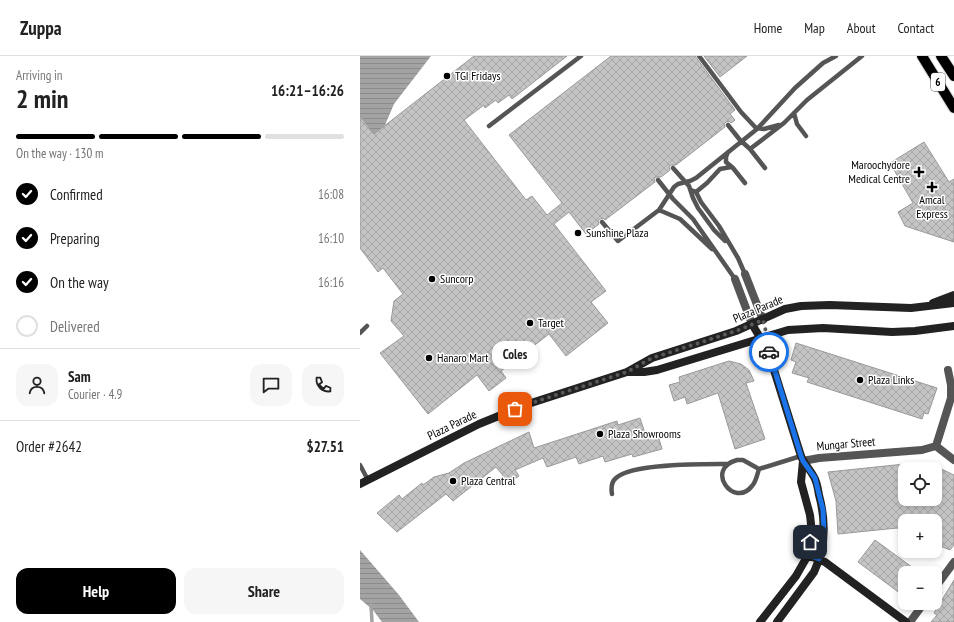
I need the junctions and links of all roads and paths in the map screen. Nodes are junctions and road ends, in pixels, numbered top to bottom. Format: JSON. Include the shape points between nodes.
{"nodes":[{"id":1,"x":581,"y":56,"type":"edge"},
{"id":2,"x":699,"y":56,"type":"edge"},
{"id":3,"x":862,"y":56,"type":"edge"},
{"id":4,"x":922,"y":56,"type":"edge"},
{"id":5,"x":942,"y":56,"type":"edge"},
{"id":6,"x":832,"y":57,"type":"edge"},
{"id":7,"x":954,"y":75,"type":"edge"},
{"id":8,"x":954,"y":108,"type":"edge"},
{"id":9,"x":794,"y":112,"type":"junction"},
{"id":10,"x":784,"y":123,"type":"junction"},
{"id":11,"x":728,"y":125,"type":"dead end"},
{"id":12,"x":489,"y":126,"type":"dead end"},
{"id":13,"x":758,"y":129,"type":"junction"},
{"id":14,"x":806,"y":136,"type":"dead end"},
{"id":15,"x":742,"y":141,"type":"junction"},
{"id":16,"x":750,"y":149,"type":"junction"},
{"id":17,"x":729,"y":151,"type":"junction"},
{"id":18,"x":731,"y":167,"type":"junction"},
{"id":19,"x":673,"y":168,"type":"dead end"},
{"id":20,"x":764,"y":168,"type":"dead end"},
{"id":21,"x":658,"y":180,"type":"dead end"},
{"id":22,"x":687,"y":182,"type":"junction"},
{"id":23,"x":745,"y":183,"type":"dead end"},
{"id":24,"x":694,"y":191,"type":"junction"},
{"id":25,"x":669,"y":194,"type":"junction"},
{"id":26,"x":659,"y":210,"type":"junction"},
{"id":27,"x":602,"y":222,"type":"dead end"},
{"id":28,"x":720,"y":258,"type":"junction"},
{"id":29,"x":745,"y":274,"type":"joint"},
{"id":30,"x":734,"y":279,"type":"joint"},
{"id":31,"x":954,"y":295,"type":"edge"},
{"id":32,"x":954,"y":303,"type":"edge"},
{"id":33,"x":921,"y":307,"type":"junction"},
{"id":34,"x":763,"y":320,"type":"junction"},
{"id":35,"x":752,"y":324,"type":"junction"},
{"id":36,"x":367,"y":326,"type":"dead end"},
{"id":37,"x":954,"y":326,"type":"edge"},
{"id":38,"x":360,"y":333,"type":"edge"},
{"id":39,"x":763,"y":337,"type":"junction"},
{"id":40,"x":948,"y":370,"type":"dead end"},
{"id":41,"x":627,"y":372,"type":"junction"},
{"id":42,"x":936,"y":446,"type":"junction"},
{"id":43,"x":802,"y":458,"type":"junction"},
{"id":44,"x":954,"y":460,"type":"edge"},
{"id":45,"x":727,"y":464,"type":"junction"},
{"id":46,"x":360,"y":465,"type":"edge"},
{"id":47,"x":759,"y":469,"type":"junction"},
{"id":48,"x":364,"y":482,"type":"edge"},
{"id":49,"x":612,"y":494,"type":"dead end"},
{"id":50,"x":808,"y":555,"type":"junction"},
{"id":51,"x":819,"y":559,"type":"junction"},
{"id":52,"x":954,"y":562,"type":"edge"},
{"id":53,"x":942,"y":578,"type":"edge"},
{"id":54,"x":919,"y":610,"type":"edge"},
{"id":55,"x":760,"y":622,"type":"edge"},
{"id":56,"x":777,"y":622,"type":"edge"},
{"id":57,"x":906,"y":622,"type":"edge"},
{"id":58,"x":910,"y":622,"type":"edge"}],
"edges":[{"from":1,"to":12,"type":"lane"},
{"from":2,"to":13,"type":"lane","via":[[741,112]]},
{"from":3,"to":9,"type":"lane"},
{"from":4,"to":8,"type":"main road","number":"6"},
{"from":5,"to":7,"type":"main road","number":"6"},
{"from":6,"to":13,"type":"lane","via":[[795,88]]},
{"from":9,"to":10,"type":"lane"},
{"from":9,"to":14,"type":"lane","via":[[797,124]]},
{"from":10,"to":13,"type":"lane"},
{"from":10,"to":16,"type":"lane"},
{"from":11,"to":15,"type":"lane"},
{"from":13,"to":15,"type":"lane"},
{"from":15,"to":16,"type":"lane"},
{"from":15,"to":17,"type":"lane"},
{"from":16,"to":20,"type":"lane"},
{"from":17,"to":18,"type":"lane","via":[[726,160]]},
{"from":17,"to":22,"type":"lane","via":[[696,178]]},
{"from":18,"to":23,"type":"lane"},
{"from":18,"to":24,"type":"lane","via":[[720,169],[709,181]]},
{"from":19,"to":22,"type":"lane"},
{"from":21,"to":25,"type":"lane"},
{"from":22,"to":24,"type":"lane"},
{"from":22,"to":25,"type":"lane","via":[[676,185]]},
{"from":24,"to":29,"type":"lane","via":[[719,226]]},
{"from":25,"to":26,"type":"lane"},
{"from":25,"to":28,"type":"lane","via":[[693,219]]},
{"from":26,"to":27,"type":"lane","via":[[618,241]]},
{"from":26,"to":28,"type":"lane","via":[[682,221]]},
{"from":28,"to":30,"type":"lane"},
{"from":29,"to":34,"type":"street","name":"Mungar Street"},
{"from":30,"to":35,"type":"street","name":"Mungar Street"},
{"from":31,"to":33,"type":"main road"},
{"from":32,"to":33,"type":"main road","name":"Plaza Parade"},
{"from":33,"to":34,"type":"main road","name":"Plaza Parade","via":[[801,306],[786,309]]},
{"from":34,"to":35,"type":"main road","name":"Plaza Parade"},
{"from":34,"to":39,"type":"main road","name":"Mungar Street"},
{"from":35,"to":39,"type":"main road","name":"Mungar Street"},
{"from":35,"to":41,"type":"main road","name":"Plaza Parade","via":[[652,358]]},
{"from":36,"to":38,"type":"lane"},
{"from":37,"to":39,"type":"main road","name":"Plaza Parade","via":[[892,332],[796,329]]},
{"from":39,"to":41,"type":"main road","name":"Plaza Parade","via":[[657,370]]},
{"from":39,"to":43,"type":"main road","name":"Mungar Street"},
{"from":40,"to":42,"type":"street","via":[[951,398]]},
{"from":41,"to":48,"type":"main road","name":"Plaza Parade","via":[[502,414]]},
{"from":42,"to":43,"type":"street","name":"Mungar Street","via":[[922,450]]},
{"from":42,"to":44,"type":"street"},
{"from":43,"to":47,"type":"lane"},
{"from":43,"to":50,"type":"main road","via":[[801,482],[812,524]]},
{"from":43,"to":51,"type":"main road","via":[[815,478],[823,510],[824,535]]},
{"from":45,"to":47,"type":"lane","via":[[743,460]]},
{"from":45,"to":47,"type":"lane","via":[[722,479],[728,489],[738,493],[752,486]]},
{"from":45,"to":49,"type":"lane","via":[[631,470],[615,478],[611,486]]},
{"from":46,"to":48,"type":"lane"},
{"from":50,"to":51,"type":"main road"},
{"from":50,"to":55,"type":"main road","via":[[796,576]]},
{"from":51,"to":56,"type":"main road","via":[[814,572]]},
{"from":51,"to":57,"type":"main road"},
{"from":52,"to":53,"type":"street"},
{"from":54,"to":58,"type":"street"}]}
